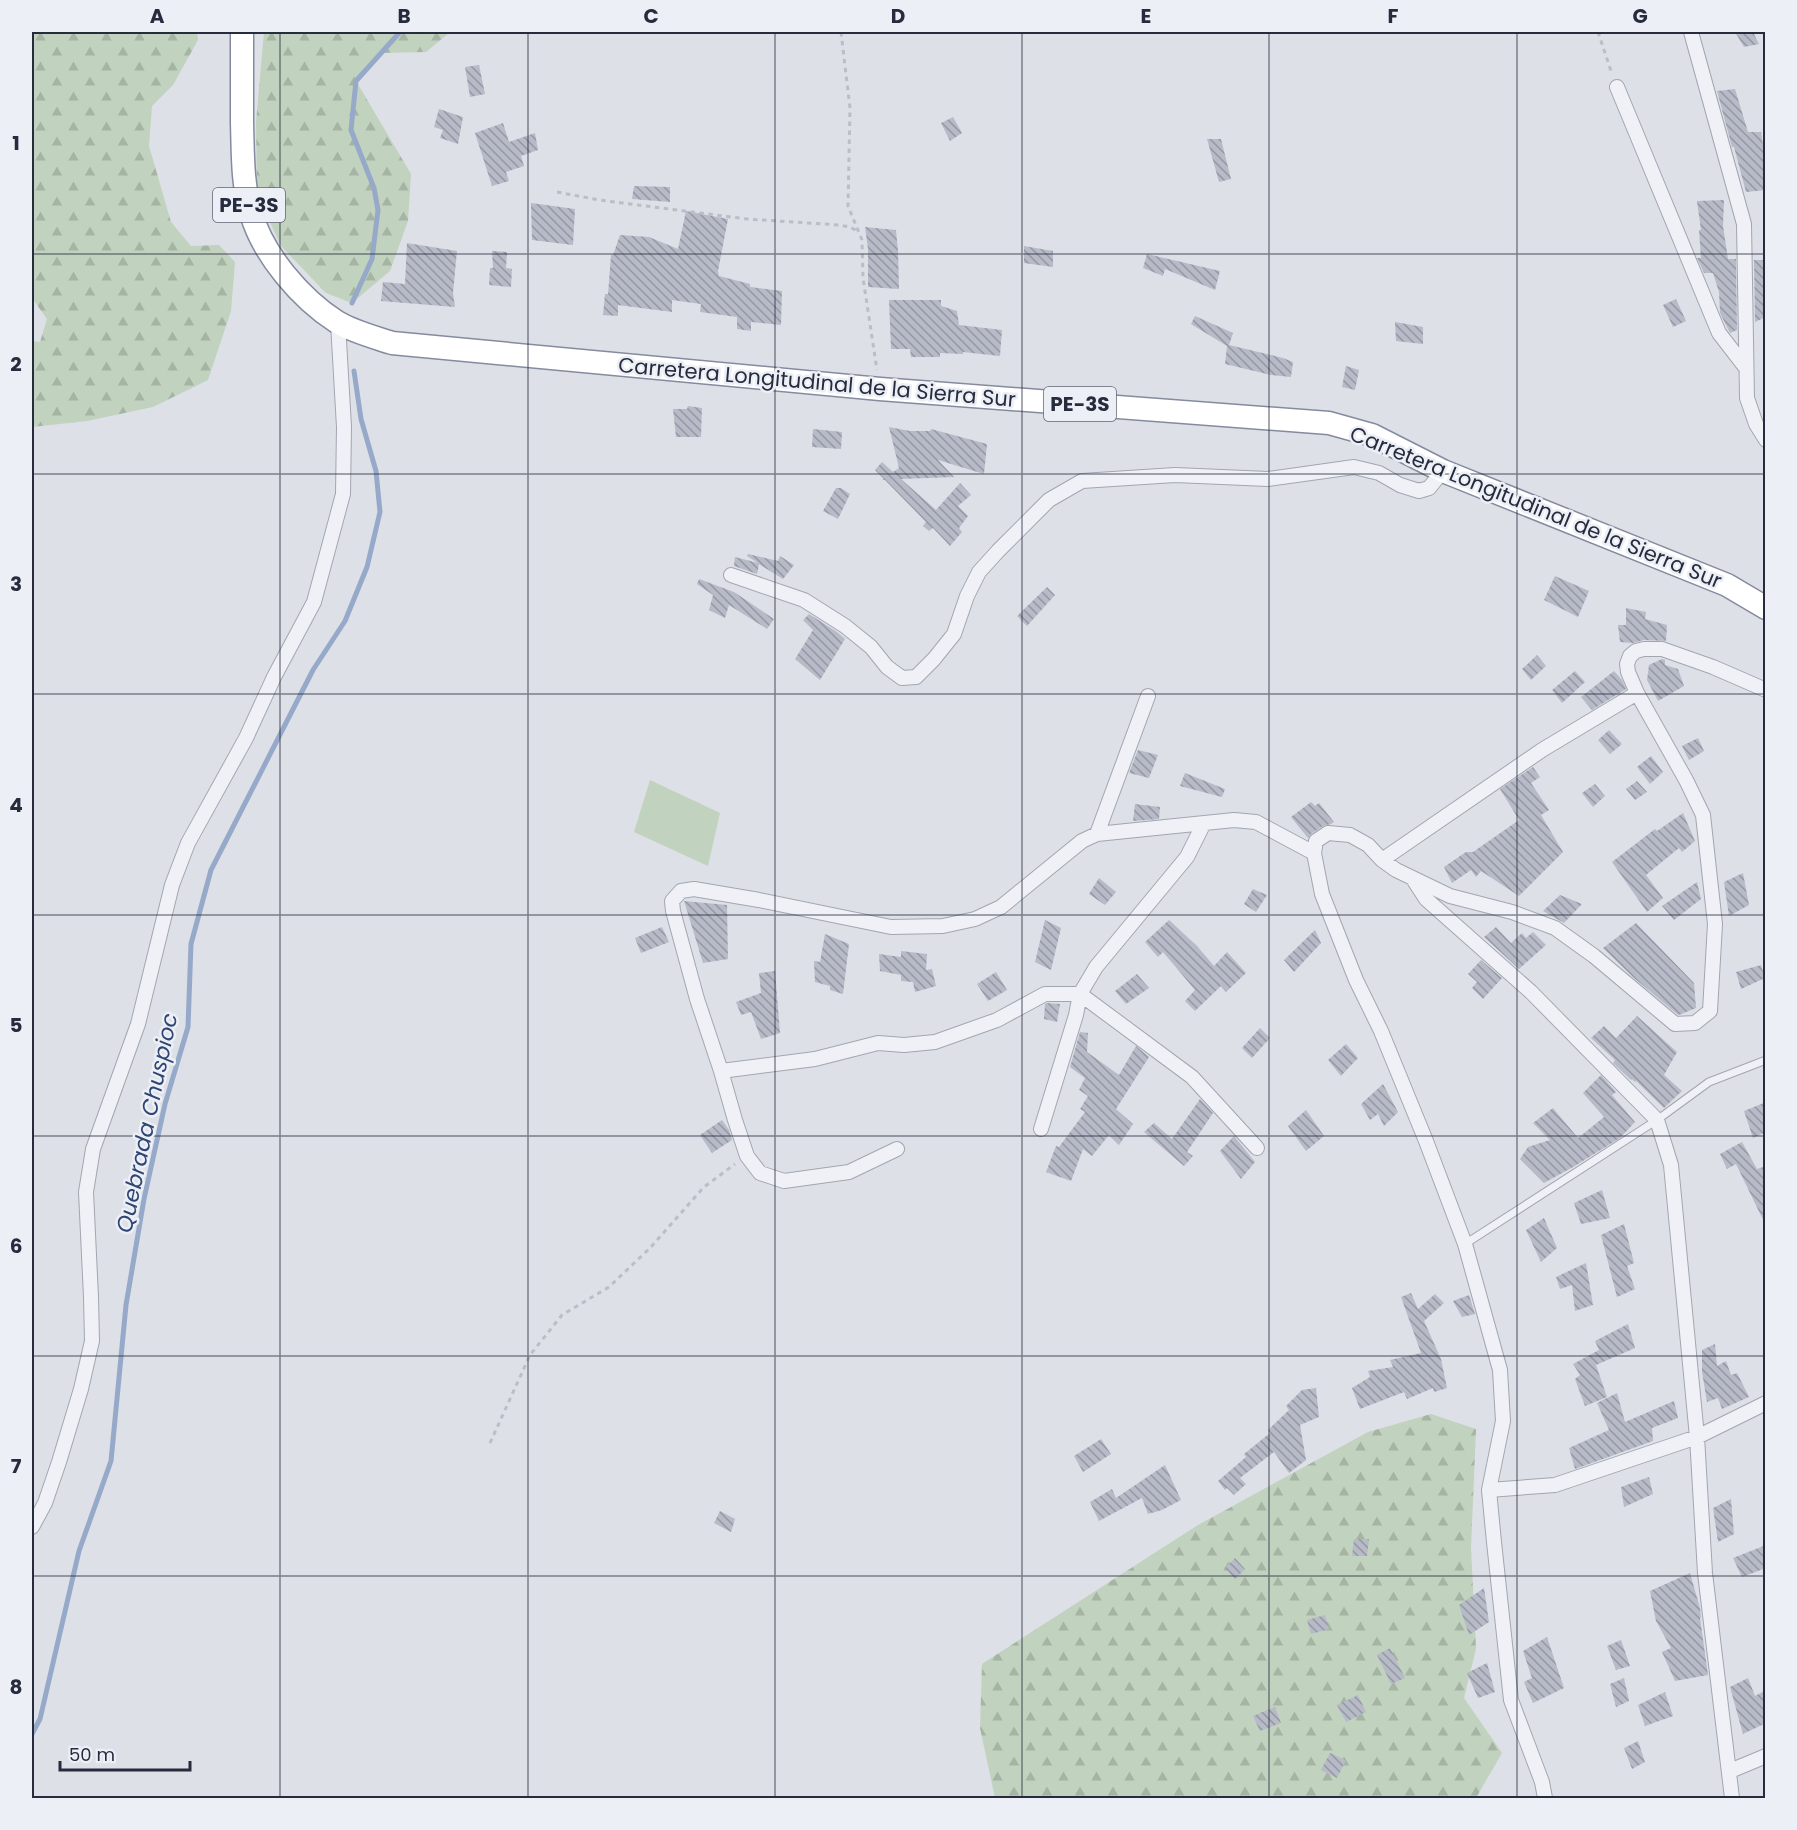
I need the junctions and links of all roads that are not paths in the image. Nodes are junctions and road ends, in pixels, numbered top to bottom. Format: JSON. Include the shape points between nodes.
{"nodes":[{"id":1,"x":242,"y":32,"type":"edge"},
{"id":2,"x":1691,"y":32,"type":"edge"},
{"id":3,"x":1617,"y":87,"type":"road end"},
{"id":4,"x":338,"y":323,"type":"junction"},
{"id":5,"x":1746,"y":368,"type":"junction"},
{"id":6,"x":1766,"y":440,"type":"edge"},
{"id":7,"x":1443,"y":471,"type":"junction"},
{"id":8,"x":732,"y":575,"type":"dead end"},
{"id":9,"x":1766,"y":608,"type":"edge"},
{"id":10,"x":1766,"y":690,"type":"edge"},
{"id":11,"x":1637,"y":693,"type":"junction"},
{"id":12,"x":1148,"y":696,"type":"dead end"},
{"id":13,"x":1204,"y":823,"type":"junction"},
{"id":14,"x":1097,"y":834,"type":"junction"},
{"id":15,"x":1314,"y":853,"type":"junction"},
{"id":16,"x":1382,"y":860,"type":"junction"},
{"id":17,"x":1413,"y":879,"type":"junction"},
{"id":18,"x":1080,"y":994,"type":"junction"},
{"id":19,"x":1766,"y":1060,"type":"edge"},
{"id":20,"x":722,"y":1071,"type":"junction"},
{"id":21,"x":1657,"y":1120,"type":"junction"},
{"id":22,"x":1041,"y":1129,"type":"dead end"},
{"id":23,"x":1257,"y":1148,"type":"dead end"},
{"id":24,"x":897,"y":1149,"type":"dead end"},
{"id":25,"x":1465,"y":1244,"type":"junction"},
{"id":26,"x":1766,"y":1403,"type":"edge"},
{"id":27,"x":1696,"y":1437,"type":"junction"},
{"id":28,"x":1489,"y":1490,"type":"junction"},
{"id":29,"x":32,"y":1527,"type":"edge"},
{"id":30,"x":1766,"y":1756,"type":"edge"},
{"id":31,"x":1730,"y":1771,"type":"junction"},
{"id":32,"x":1545,"y":1798,"type":"edge"},
{"id":33,"x":1732,"y":1798,"type":"edge"}],
"edges":[{"from":1,"to":4,"type":"highway","name":"Carretera Longitudinal de la Sierra Sur","number":"PE-3S","via":[[244,182],[251,215],[285,276]]},
{"from":2,"to":5,"type":"street","via":[[1744,224]]},
{"from":3,"to":5,"type":"street","via":[[1719,333]]},
{"from":4,"to":7,"type":"highway","name":"Carretera Longitudinal de la Sierra Sur","number":"PE-3S","via":[[392,343],[880,389],[1329,423],[1372,435]]},
{"from":4,"to":29,"type":"street","via":[[345,427],[344,494],[314,602],[188,843],[172,885],[138,1024],[93,1149],[86,1192],[92,1341],[59,1462]]},
{"from":5,"to":6,"type":"street","via":[[1747,398]]},
{"from":7,"to":8,"type":"street","via":[[1429,488],[1419,491],[1379,473],[1354,467],[1268,479],[1175,475],[1082,481],[1049,500],[979,572],[954,634],[916,677],[902,678],[845,626],[804,600]]},
{"from":7,"to":9,"type":"highway","name":"Carretera Longitudinal de la Sierra Sur","number":"PE-3S","via":[[1727,585]]},
{"from":10,"to":11,"type":"street","via":[[1662,649],[1644,649],[1636,651],[1627,664]]},
{"from":11,"to":16,"type":"street","via":[[1542,750]]},
{"from":11,"to":17,"type":"street","via":[[1703,815],[1715,924],[1710,1011],[1703,1017],[1695,1023],[1675,1024],[1555,928],[1450,896]]},
{"from":12,"to":14,"type":"street"},
{"from":13,"to":14,"type":"street"},
{"from":13,"to":15,"type":"street","via":[[1256,822]]},
{"from":13,"to":18,"type":"street","via":[[1187,857],[1096,967]]},
{"from":14,"to":20,"type":"street","via":[[1082,841],[1001,908],[943,926],[891,927],[759,900],[694,889],[681,891],[672,901],[673,911]]},
{"from":15,"to":16,"type":"street","via":[[1316,841],[1328,832],[1350,835],[1368,845]]},
{"from":15,"to":25,"type":"street","via":[[1322,894],[1386,1042]]},
{"from":16,"to":17,"type":"street"},
{"from":17,"to":21,"type":"street","via":[[1426,899],[1531,992]]},
{"from":18,"to":20,"type":"street","via":[[1045,994],[997,1020],[935,1042],[878,1043],[815,1059]]},
{"from":18,"to":22,"type":"street"},
{"from":18,"to":23,"type":"street","via":[[1192,1077]]},
{"from":19,"to":21,"type":"lane","via":[[1709,1083]]},
{"from":20,"to":24,"type":"street","via":[[747,1156],[760,1173],[783,1181],[849,1172]]},
{"from":21,"to":25,"type":"lane"},
{"from":21,"to":27,"type":"street","via":[[1671,1165]]},
{"from":25,"to":28,"type":"street","via":[[1500,1370],[1503,1421]]},
{"from":26,"to":27,"type":"street"},
{"from":27,"to":28,"type":"street","via":[[1555,1485]]},
{"from":27,"to":31,"type":"street","via":[[1705,1573]]},
{"from":28,"to":32,"type":"street","via":[[1511,1700]]},
{"from":30,"to":31,"type":"street"},
{"from":31,"to":33,"type":"street"}]}
